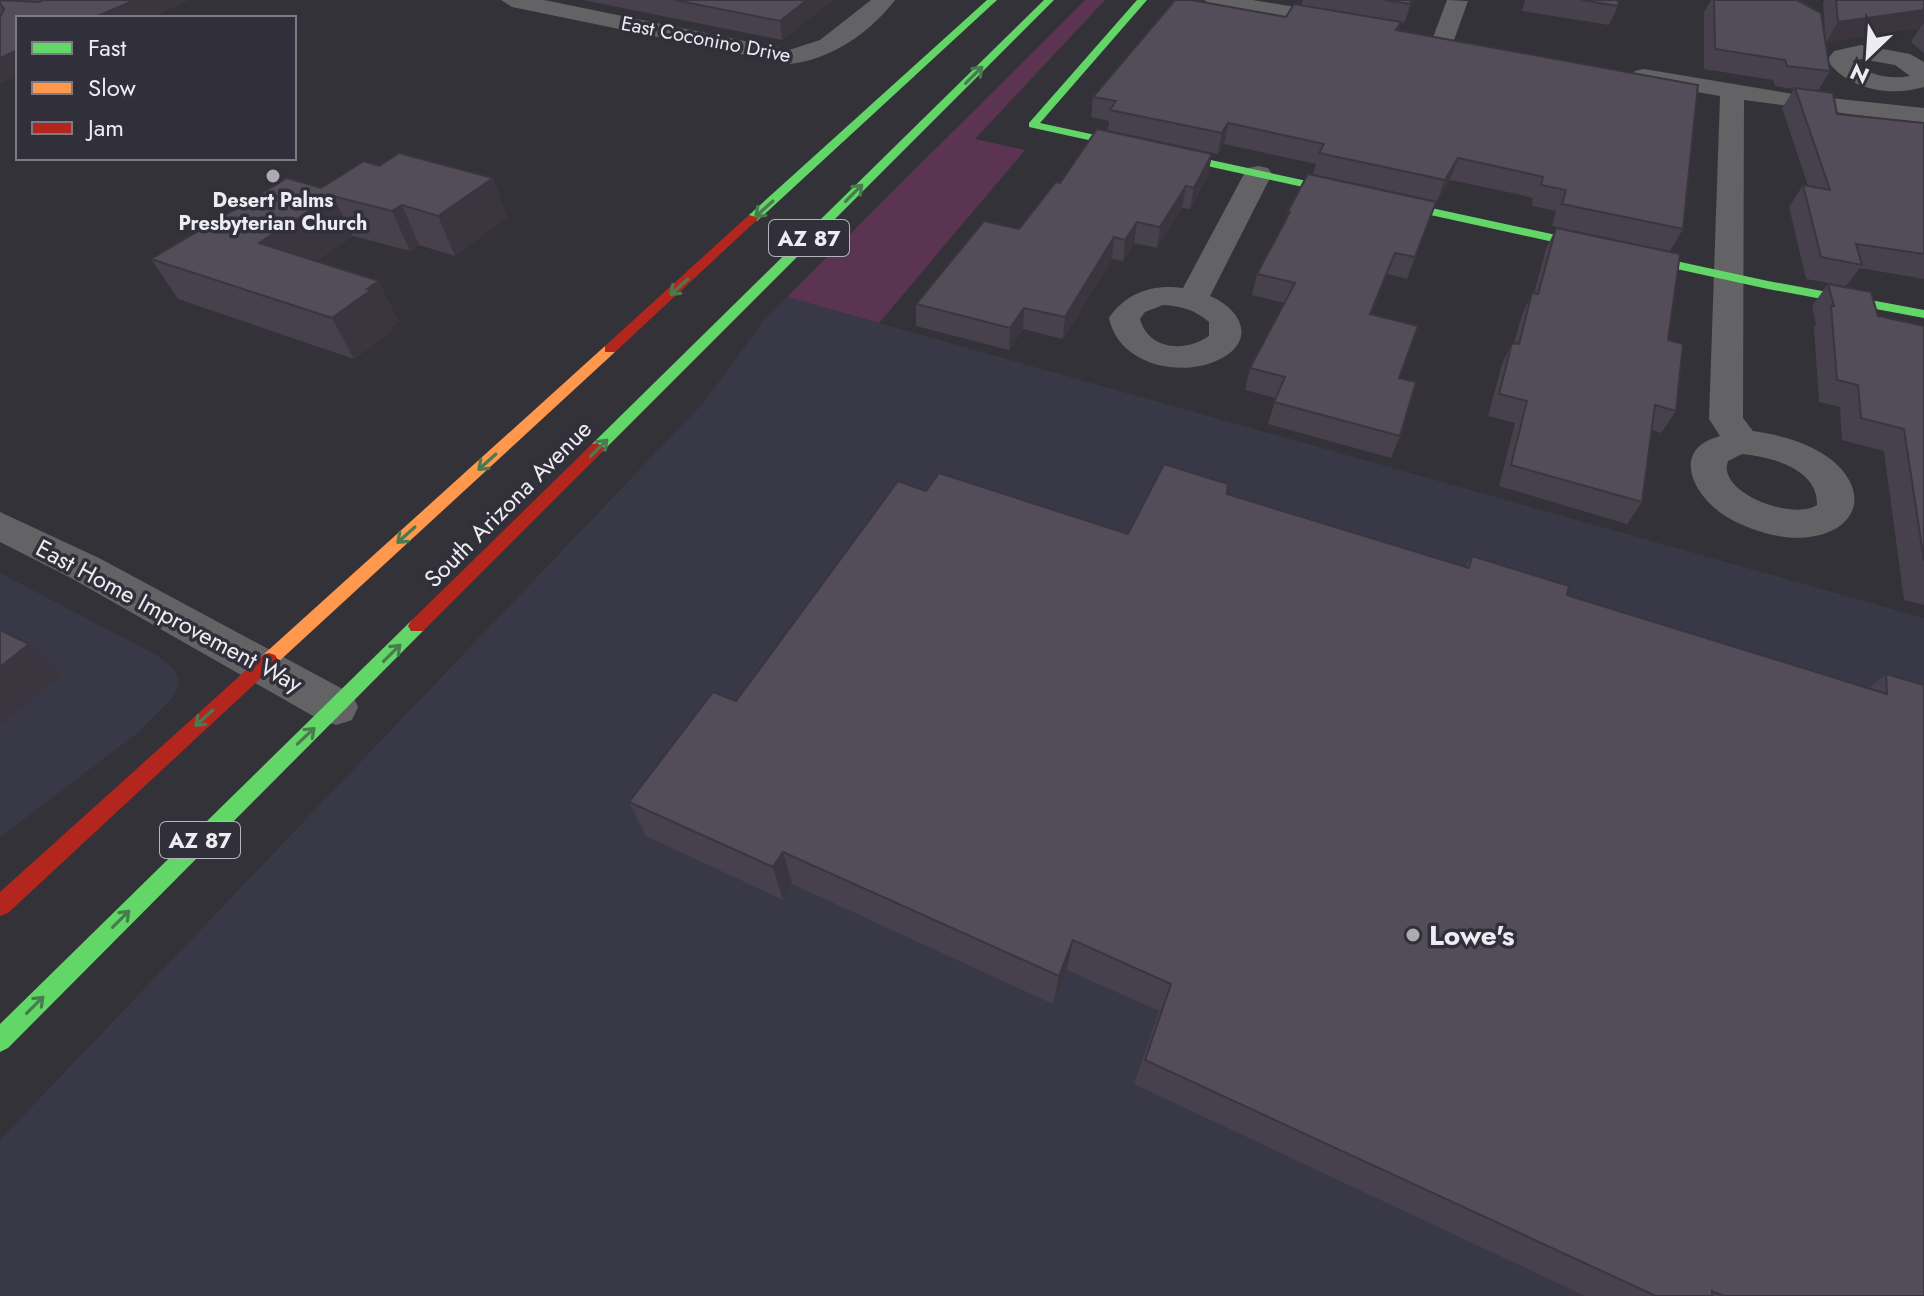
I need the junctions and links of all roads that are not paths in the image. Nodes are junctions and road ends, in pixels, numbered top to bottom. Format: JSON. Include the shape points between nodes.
{"nodes":[{"id":1,"x":512,"y":0,"type":"edge"},
{"id":2,"x":884,"y":0,"type":"edge"},
{"id":3,"x":992,"y":0,"type":"edge"},
{"id":4,"x":1049,"y":0,"type":"edge"},
{"id":5,"x":1142,"y":0,"type":"edge"},
{"id":6,"x":1215,"y":0,"type":"edge"},
{"id":7,"x":1463,"y":1,"type":"edge"},
{"id":8,"x":1364,"y":26,"type":"edge"},
{"id":9,"x":1473,"y":45,"type":"edge"},
{"id":10,"x":1626,"y":72,"type":"edge"},
{"id":11,"x":1894,"y":84,"type":"dead end"},
{"id":12,"x":1732,"y":91,"type":"junction"},
{"id":13,"x":1920,"y":116,"type":"edge"},
{"id":14,"x":1258,"y":174,"type":"junction"},
{"id":15,"x":1729,"y":276,"type":"junction"},
{"id":16,"x":1193,"y":299,"type":"dead end"},
{"id":17,"x":1924,"y":314,"type":"edge"},
{"id":18,"x":1742,"y":442,"type":"dead end"},
{"id":19,"x":0,"y":526,"type":"edge"},
{"id":20,"x":262,"y":666,"type":"junction"},
{"id":21,"x":336,"y":707,"type":"junction"},
{"id":22,"x":0,"y":906,"type":"edge"},
{"id":23,"x":0,"y":1040,"type":"edge"}],
"edges":[{"from":1,"to":2,"type":"street","name":"East Coconino Drive","via":[[789,57],[821,52]]},
{"from":3,"to":20,"type":"main road","name":"South Arizona Avenue","number":"AZ 87","one_way":true},
{"from":21,"to":4,"type":"main road","name":"South Arizona Avenue","number":"AZ 87","one_way":true},
{"from":5,"to":14,"type":"main road","via":[[1033,125]]},
{"from":6,"to":8,"type":"street"},
{"from":7,"to":9,"type":"street","via":[[1434,38]]},
{"from":10,"to":12,"type":"street"},
{"from":11,"to":13,"type":"street"},
{"from":12,"to":13,"type":"street"},
{"from":12,"to":15,"type":"street"},
{"from":14,"to":15,"type":"main road"},
{"from":14,"to":16,"type":"street"},
{"from":15,"to":17,"type":"main road"},
{"from":15,"to":18,"type":"street","via":[[1726,419]]},
{"from":19,"to":20,"type":"street","name":"East Home Improvement Way"},
{"from":20,"to":21,"type":"street","name":"East Home Improvement Way"},
{"from":20,"to":22,"type":"main road","name":"South Arizona Avenue","number":"AZ 87","one_way":true},
{"from":23,"to":21,"type":"main road","name":"South Arizona Avenue","number":"AZ 87","one_way":true}]}
